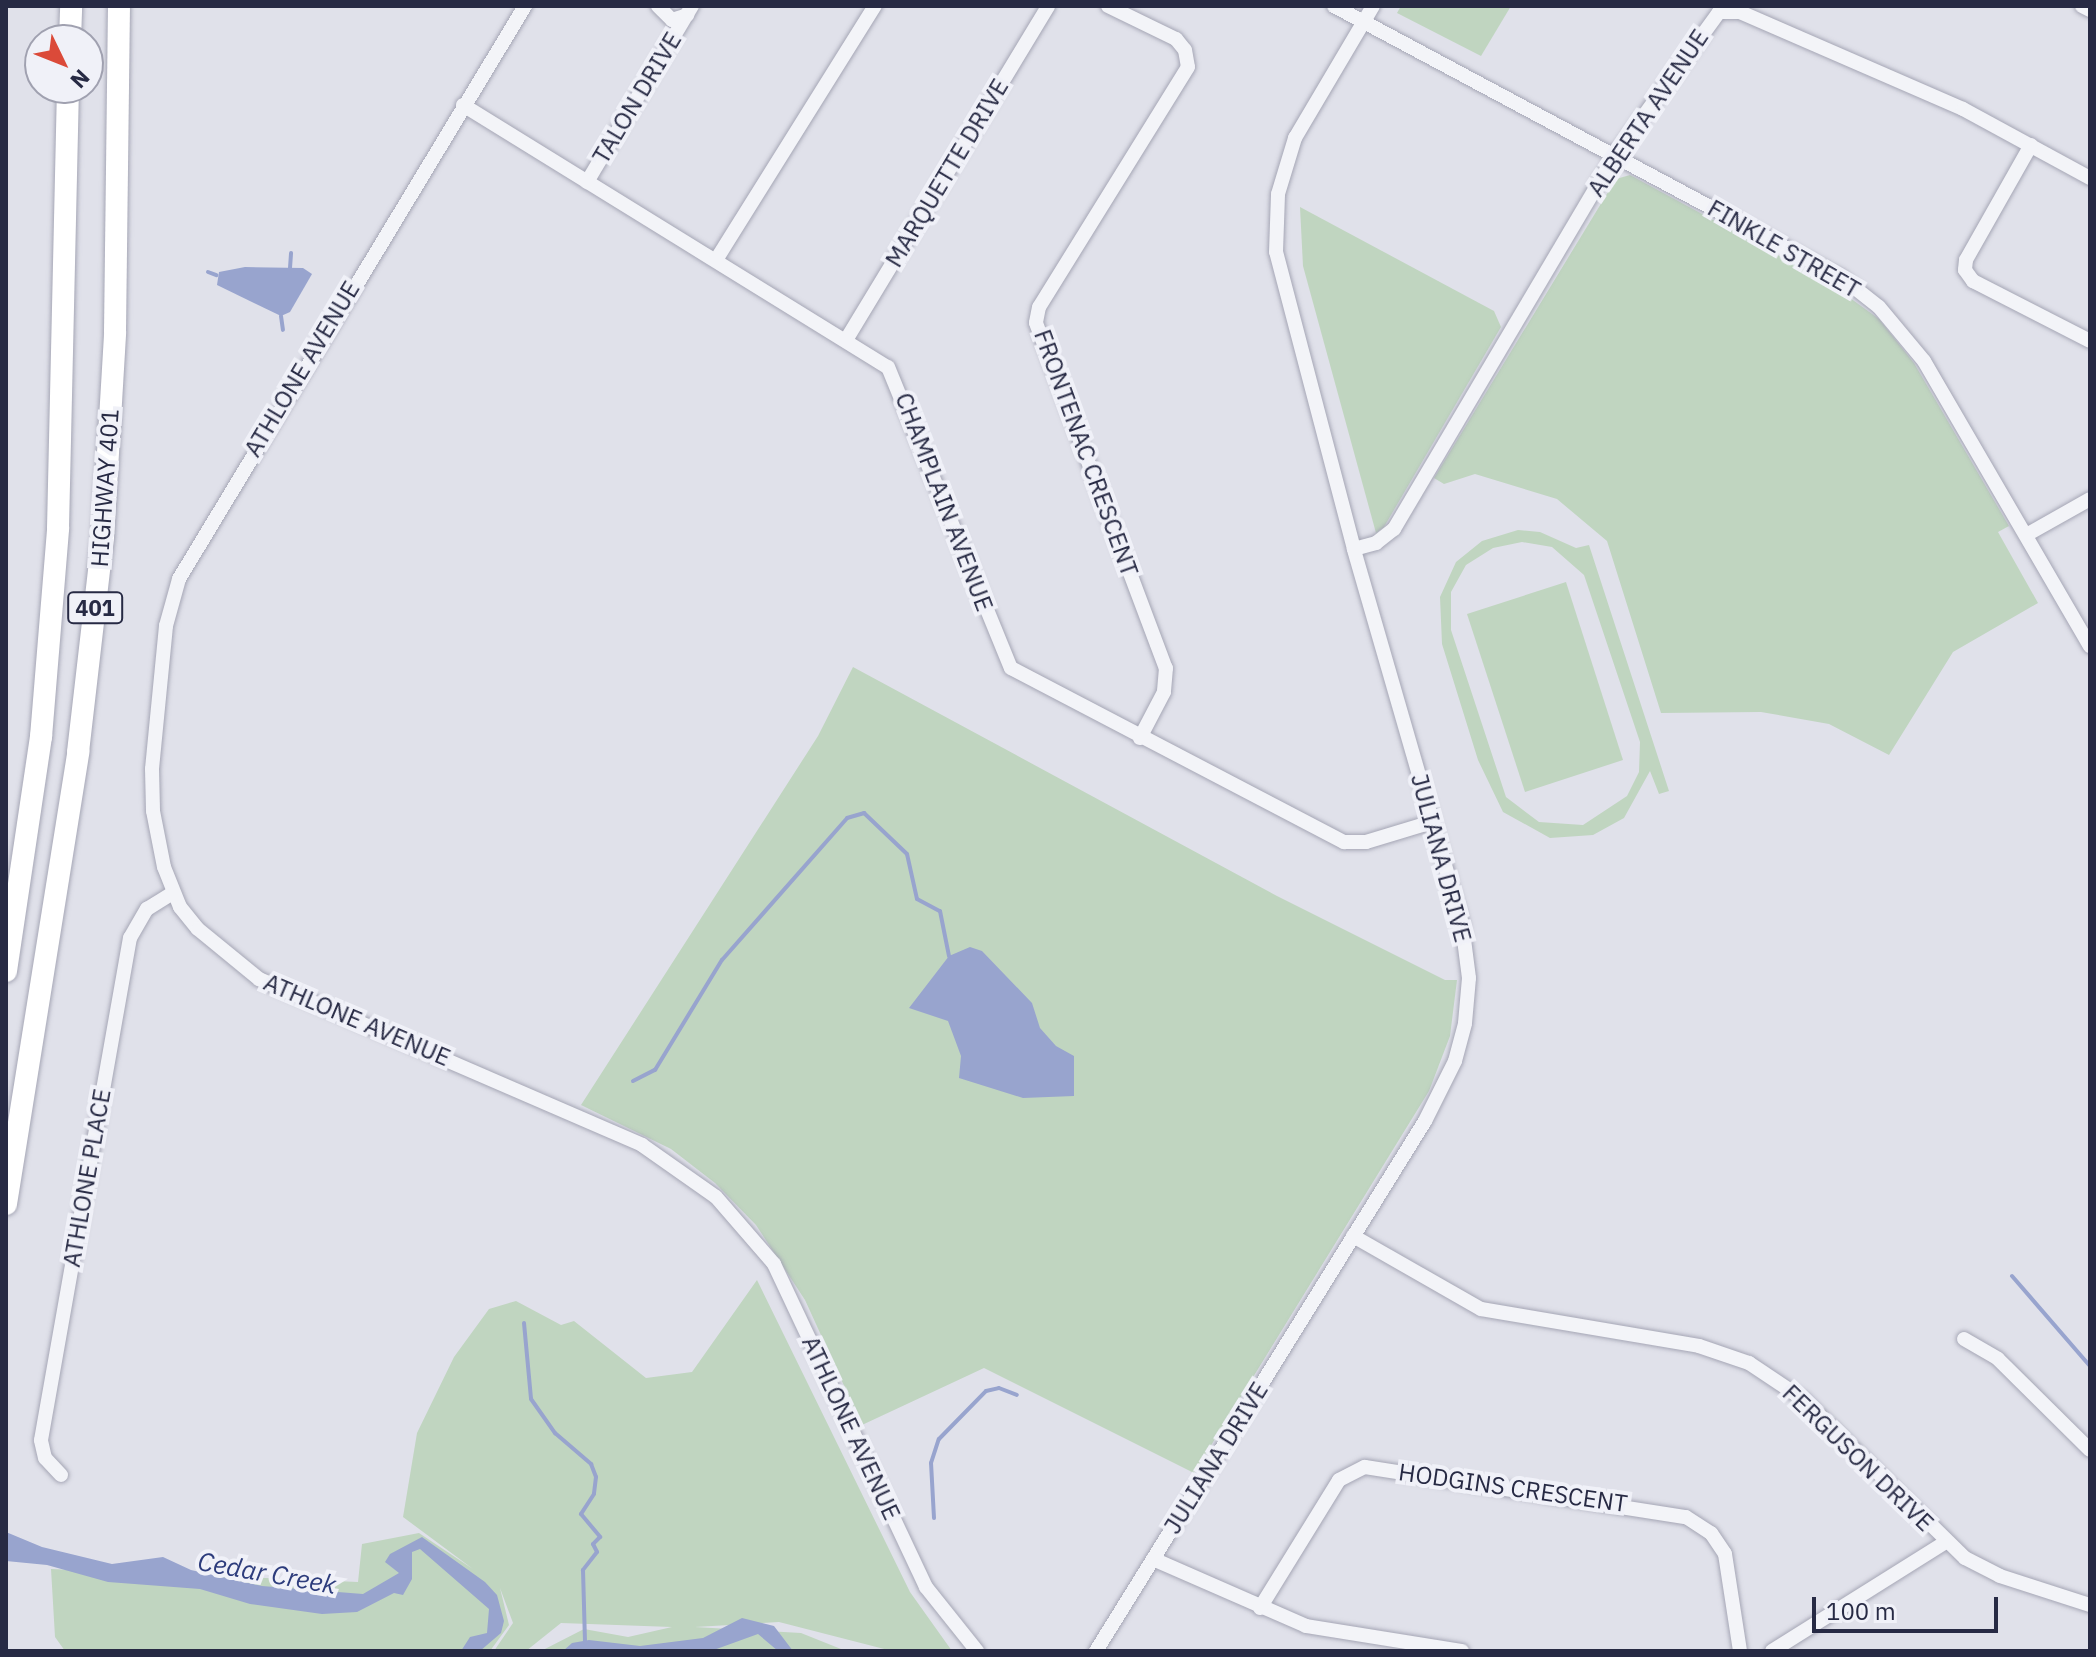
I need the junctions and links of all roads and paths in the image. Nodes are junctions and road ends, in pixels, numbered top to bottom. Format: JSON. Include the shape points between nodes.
{"nodes":[{"id":1,"x":119,"y":6,"type":"edge"},
{"id":2,"x":525,"y":6,"type":"edge"},
{"id":3,"x":658,"y":6,"type":"edge"},
{"id":4,"x":875,"y":6,"type":"edge"},
{"id":5,"x":1048,"y":6,"type":"edge"},
{"id":6,"x":1108,"y":6,"type":"edge"},
{"id":7,"x":1334,"y":6,"type":"edge"},
{"id":8,"x":1373,"y":6,"type":"edge"},
{"id":9,"x":2082,"y":6,"type":"edge"},
{"id":10,"x":690,"y":10,"type":"edge"},
{"id":11,"x":2090,"y":10,"type":"edge"},
{"id":12,"x":1363,"y":22,"type":"junction"},
{"id":13,"x":68,"y":104,"type":"edge"},
{"id":14,"x":463,"y":105,"type":"junction"},
{"id":15,"x":2031,"y":145,"type":"junction"},
{"id":16,"x":1616,"y":154,"type":"junction"},
{"id":17,"x":2090,"y":178,"type":"edge"},
{"id":18,"x":587,"y":182,"type":"junction"},
{"id":19,"x":716,"y":260,"type":"junction"},
{"id":20,"x":846,"y":340,"type":"junction"},
{"id":21,"x":2090,"y":341,"type":"edge"},
{"id":22,"x":2090,"y":499,"type":"edge"},
{"id":23,"x":2028,"y":534,"type":"junction"},
{"id":24,"x":1354,"y":549,"type":"junction"},
{"id":25,"x":2090,"y":646,"type":"edge"},
{"id":26,"x":1140,"y":738,"type":"junction"},
{"id":27,"x":1432,"y":822,"type":"junction"},
{"id":28,"x":173,"y":893,"type":"junction"},
{"id":29,"x":6,"y":971,"type":"edge"},
{"id":30,"x":7,"y":1199,"type":"edge"},
{"id":31,"x":6,"y":1220,"type":"edge"},
{"id":32,"x":1353,"y":1236,"type":"junction"},
{"id":33,"x":1964,"y":1339,"type":"dead end"},
{"id":34,"x":2090,"y":1450,"type":"edge"},
{"id":35,"x":61,"y":1475,"type":"dead end"},
{"id":36,"x":1944,"y":1543,"type":"junction"},
{"id":37,"x":1153,"y":1559,"type":"junction"},
{"id":38,"x":2090,"y":1605,"type":"edge"},
{"id":39,"x":1260,"y":1608,"type":"junction"},
{"id":40,"x":972,"y":1648,"type":"edge"},
{"id":41,"x":1096,"y":1651,"type":"edge"},
{"id":42,"x":1462,"y":1651,"type":"edge"},
{"id":43,"x":1740,"y":1651,"type":"edge"},
{"id":44,"x":1772,"y":1651,"type":"edge"}],
"edges":[{"from":1,"to":30,"type":"highway","name":"HIGHWAY 401","number":"401","via":[[115,332],[103,537],[78,752]]},
{"from":2,"to":14,"type":"street","name":"ATHLONE AVENUE"},
{"from":3,"to":10,"type":"street","name":"TALON DRIVE","via":[[672,20]]},
{"from":4,"to":19,"type":"street"},
{"from":5,"to":20,"type":"street","name":"MARQUETTE DRIVE"},
{"from":6,"to":26,"type":"street","name":"FRONTENAC CRESCENT","via":[[1176,39],[1188,67],[1039,307],[1036,323],[1166,668],[1164,692]]},
{"from":7,"to":12,"type":"street","name":"FINKLE STREET"},
{"from":8,"to":12,"type":"street","name":"JULIANA DRIVE"},
{"from":9,"to":11,"type":"street"},
{"from":10,"to":18,"type":"street","name":"TALON DRIVE"},
{"from":12,"to":16,"type":"street","name":"FINKLE STREET"},
{"from":12,"to":24,"type":"street","name":"JULIANA DRIVE","via":[[1295,138],[1284,166],[1275,222],[1280,282]]},
{"from":13,"to":29,"type":"highway","name":"HIGHWAY 401","number":"401","via":[[58,528],[41,737]]},
{"from":14,"to":18,"type":"street","name":"CHAMPLAIN AVENUE"},
{"from":14,"to":28,"type":"street","name":"ATHLONE AVENUE","via":[[179,579],[166,626],[152,769],[155,826]]},
{"from":15,"to":16,"type":"street","name":"ALBERTA AVENUE","via":[[1963,109],[1726,9],[1715,16]]},
{"from":15,"to":17,"type":"street","name":"ALBERTA AVENUE"},
{"from":15,"to":21,"type":"street","via":[[1965,270],[1973,281]]},
{"from":16,"to":23,"type":"street","name":"FINKLE STREET","via":[[1841,277],[1879,307],[1924,361]]},
{"from":16,"to":24,"type":"street","name":"ALBERTA AVENUE","via":[[1394,529],[1376,543]]},
{"from":18,"to":19,"type":"street","name":"CHAMPLAIN AVENUE"},
{"from":19,"to":20,"type":"street","name":"CHAMPLAIN AVENUE"},
{"from":20,"to":26,"type":"street","name":"CHAMPLAIN AVENUE","via":[[888,367],[898,381],[1005,660]]},
{"from":22,"to":23,"type":"street"},
{"from":23,"to":25,"type":"street","name":"FINKLE STREET"},
{"from":24,"to":27,"type":"street","name":"JULIANA DRIVE"},
{"from":26,"to":27,"type":"street","name":"CHAMPLAIN AVENUE","via":[[1344,842],[1366,842]]},
{"from":27,"to":32,"type":"street","name":"JULIANA DRIVE","via":[[1467,954],[1465,1023],[1436,1101]]},
{"from":28,"to":35,"type":"street","name":"ATHLONE PLACE","via":[[147,909],[130,938],[41,1440],[45,1458]]},
{"from":28,"to":40,"type":"street","name":"ATHLONE AVENUE","via":[[198,929],[259,979],[642,1145],[716,1197],[774,1264],[914,1565]]},
{"from":30,"to":31,"type":"highway","name":"HIGHWAY 401"},
{"from":32,"to":36,"type":"street","name":"FERGUSON DRIVE","via":[[1444,1293],[1484,1310],[1699,1346],[1756,1367],[1803,1399]]},
{"from":32,"to":37,"type":"street","name":"JULIANA DRIVE"},
{"from":33,"to":34,"type":"street","via":[[1998,1359]]},
{"from":36,"to":38,"type":"street","name":"FERGUSON DRIVE","via":[[1986,1570]]},
{"from":36,"to":44,"type":"street"},
{"from":37,"to":39,"type":"street"},
{"from":37,"to":41,"type":"street","name":"JULIANA DRIVE"},
{"from":39,"to":42,"type":"street","via":[[1330,1631]]},
{"from":39,"to":43,"type":"street","name":"HODGINS CRESCENT","via":[[1339,1480],[1365,1467],[1686,1517],[1711,1533],[1725,1554]]}]}
